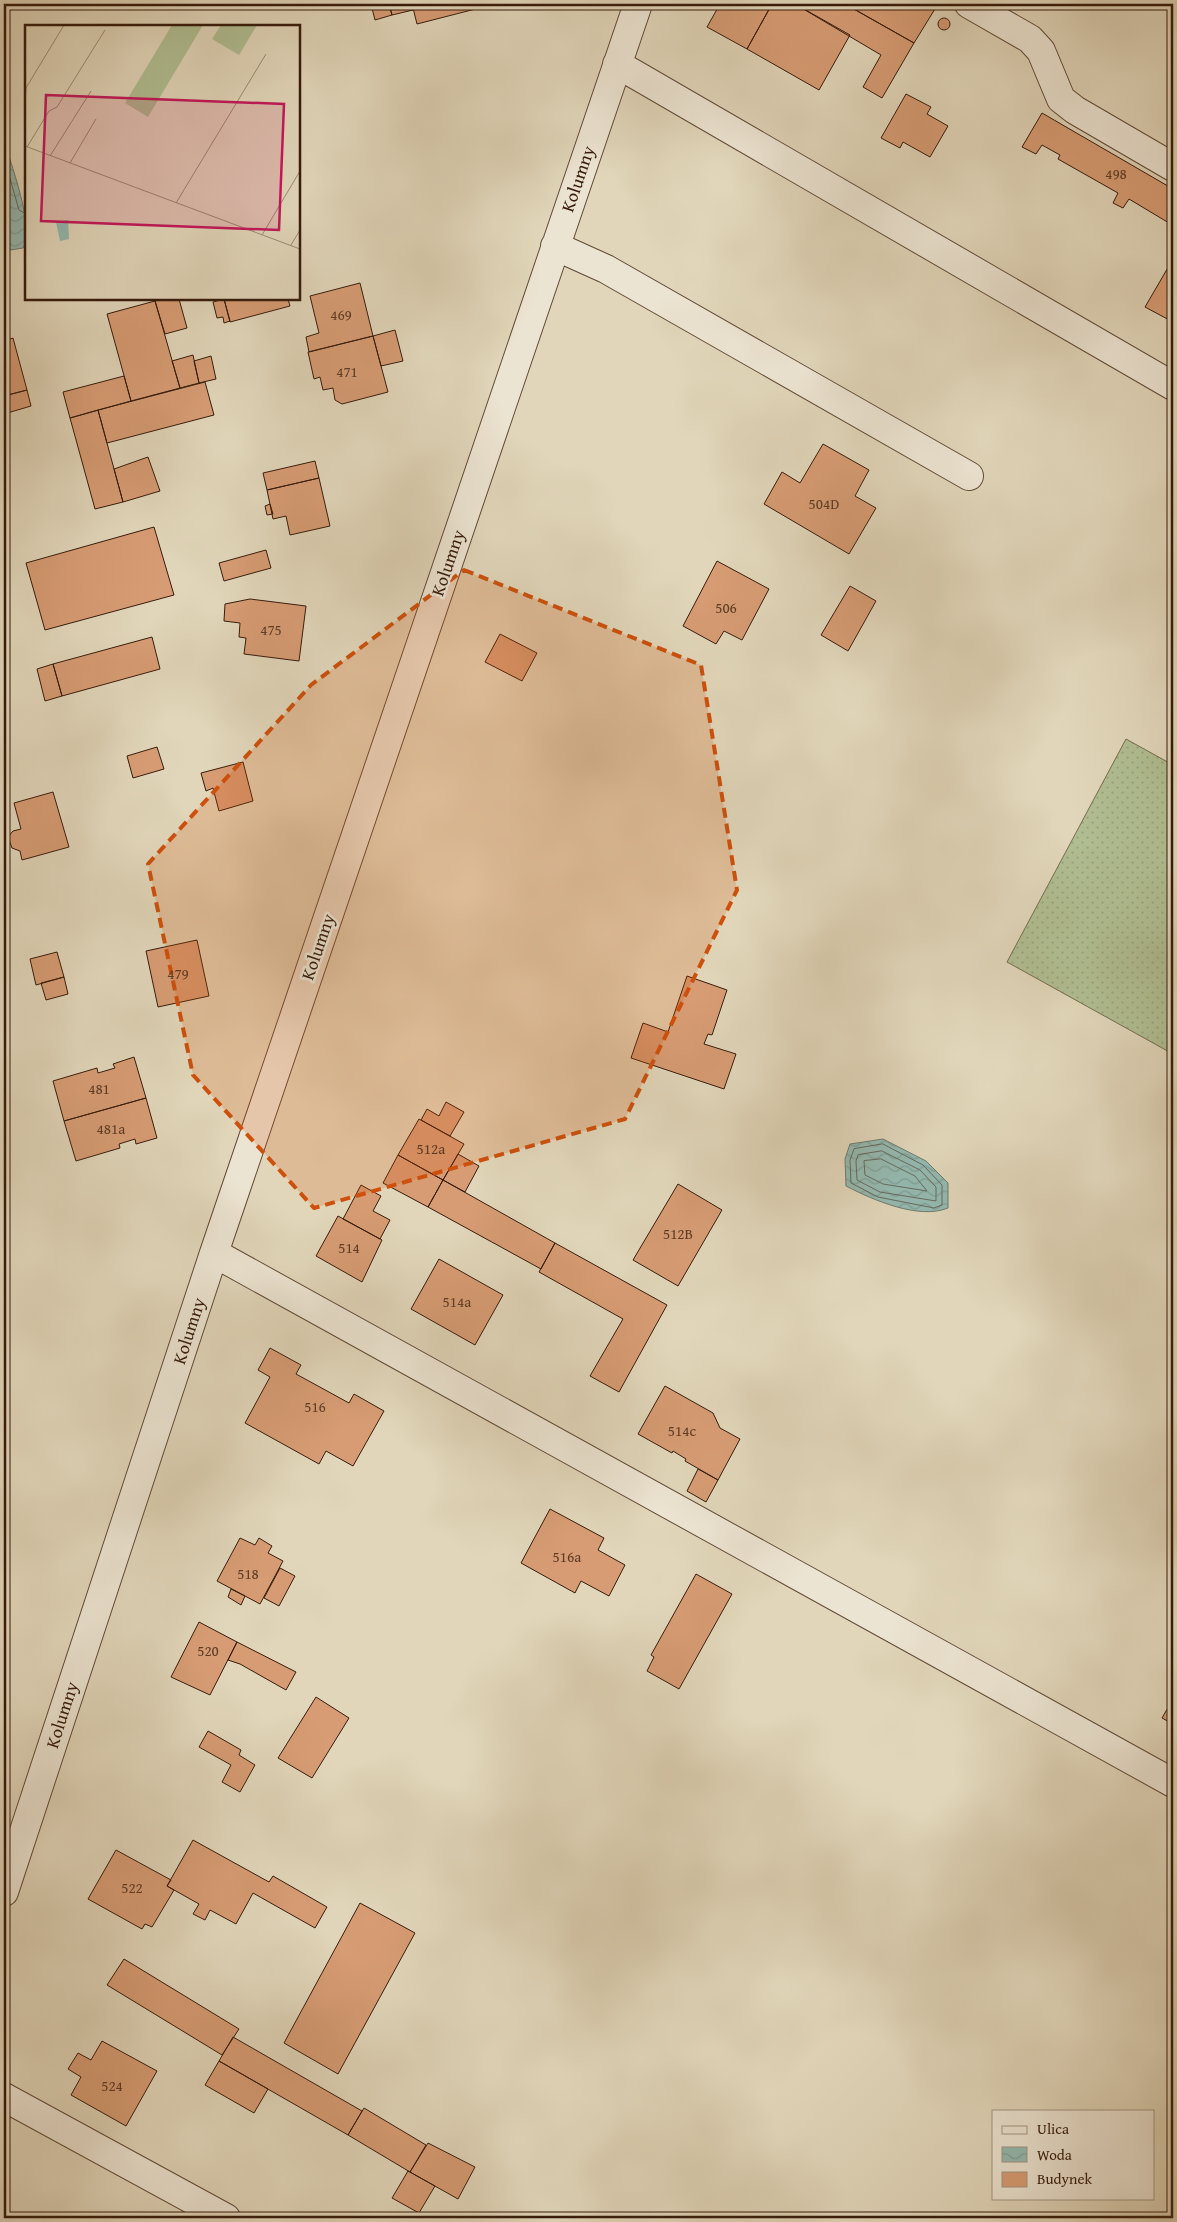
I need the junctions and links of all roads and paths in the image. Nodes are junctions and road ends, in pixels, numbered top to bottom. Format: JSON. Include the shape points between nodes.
{"nodes":[{"id":1,"x":638,"y":4,"type":"edge"},
{"id":2,"x":969,"y":4,"type":"edge"},
{"id":3,"x":617,"y":64,"type":"junction"},
{"id":4,"x":1173,"y":168,"type":"edge"},
{"id":5,"x":555,"y":246,"type":"junction"},
{"id":6,"x":1173,"y":386,"type":"edge"},
{"id":7,"x":969,"y":476,"type":"dead end"},
{"id":8,"x":214,"y":1253,"type":"junction"},
{"id":9,"x":1173,"y":1783,"type":"edge"},
{"id":10,"x":4,"y":1892,"type":"edge"},
{"id":11,"x":4,"y":2097,"type":"edge"},
{"id":12,"x":226,"y":2218,"type":"edge"}],
"edges":[{"from":1,"to":3,"type":"street","name":"Kolumny"},
{"from":2,"to":4,"type":"street","via":[[1030,38],[1041,51],[1061,98],[1075,110]]},
{"from":3,"to":5,"type":"street","name":"Kolumny"},
{"from":3,"to":6,"type":"street"},
{"from":5,"to":7,"type":"street","via":[[606,269]]},
{"from":5,"to":8,"type":"street","name":"Kolumny"},
{"from":8,"to":9,"type":"street"},
{"from":8,"to":10,"type":"street","name":"Kolumny"},
{"from":11,"to":12,"type":"street"}]}
